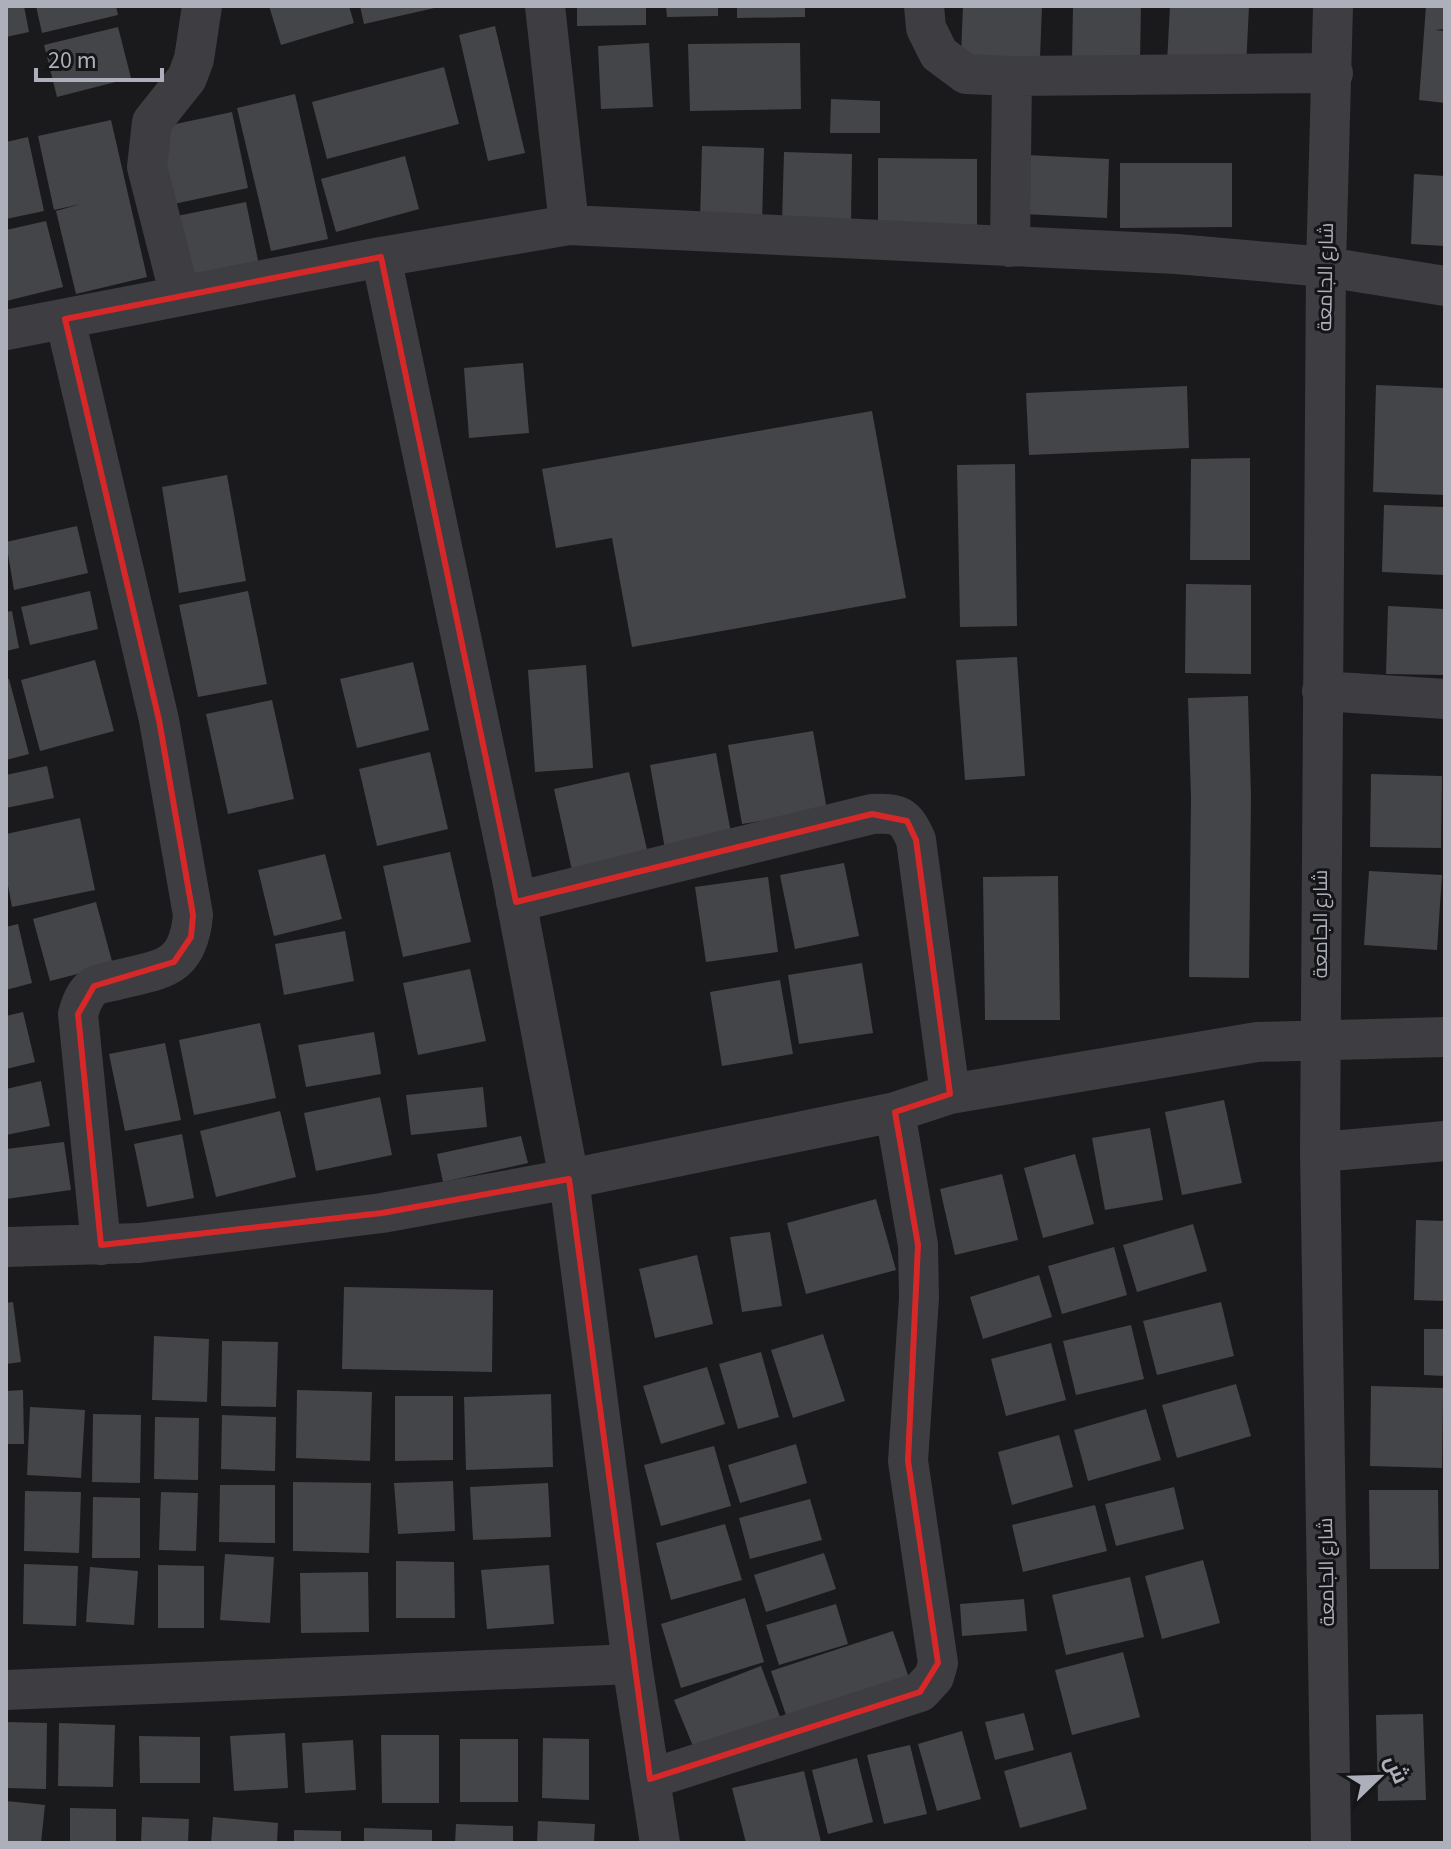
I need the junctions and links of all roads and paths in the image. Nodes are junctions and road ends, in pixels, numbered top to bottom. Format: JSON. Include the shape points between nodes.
{"nodes":[{"id":1,"x":202,"y":6,"type":"edge"},
{"id":2,"x":545,"y":6,"type":"edge"},
{"id":3,"x":924,"y":6,"type":"edge"},
{"id":4,"x":1333,"y":6,"type":"edge"},
{"id":5,"x":1333,"y":73,"type":"junction"},
{"id":6,"x":1012,"y":76,"type":"junction"},
{"id":7,"x":569,"y":225,"type":"junction"},
{"id":8,"x":1010,"y":247,"type":"junction"},
{"id":9,"x":381,"y":257,"type":"junction"},
{"id":10,"x":1326,"y":267,"type":"junction"},
{"id":11,"x":1445,"y":286,"type":"edge"},
{"id":12,"x":180,"y":296,"type":"junction"},
{"id":13,"x":65,"y":319,"type":"junction"},
{"id":14,"x":6,"y":330,"type":"edge"},
{"id":15,"x":1322,"y":691,"type":"junction"},
{"id":16,"x":1445,"y":699,"type":"edge"},
{"id":17,"x":516,"y":902,"type":"junction"},
{"id":18,"x":1445,"y":1037,"type":"edge"},
{"id":19,"x":1321,"y":1039,"type":"junction"},
{"id":20,"x":950,"y":1094,"type":"junction"},
{"id":21,"x":895,"y":1112,"type":"junction"},
{"id":22,"x":1445,"y":1141,"type":"edge"},
{"id":23,"x":1320,"y":1152,"type":"junction"},
{"id":24,"x":569,"y":1179,"type":"junction"},
{"id":25,"x":101,"y":1245,"type":"junction"},
{"id":26,"x":6,"y":1247,"type":"edge"},
{"id":27,"x":632,"y":1664,"type":"junction"},
{"id":28,"x":6,"y":1690,"type":"edge"},
{"id":29,"x":650,"y":1779,"type":"junction"},
{"id":30,"x":660,"y":1843,"type":"edge"},
{"id":31,"x":1331,"y":1843,"type":"edge"}],
"edges":[{"from":1,"to":12,"type":"street","via":[[187,78],[152,122],[148,152],[147,167]]},
{"from":2,"to":7,"type":"street"},
{"from":3,"to":6,"type":"street","via":[[926,28],[939,54],[966,74]]},
{"from":4,"to":5,"type":"street","name":"شارع الجامعة"},
{"from":5,"to":6,"type":"street"},
{"from":5,"to":10,"type":"street","name":"شارع الجامعة"},
{"from":6,"to":8,"type":"street"},
{"from":7,"to":8,"type":"street"},
{"from":7,"to":9,"type":"street"},
{"from":8,"to":10,"type":"street"},
{"from":9,"to":12,"type":"street"},
{"from":9,"to":17,"type":"street"},
{"from":10,"to":11,"type":"street"},
{"from":10,"to":15,"type":"street","name":"شارع الجامعة"},
{"from":12,"to":13,"type":"street"},
{"from":13,"to":14,"type":"street"},
{"from":13,"to":25,"type":"street","via":[[159,720],[193,915],[191,937],[174,962],[94,986],[78,1014]]},
{"from":15,"to":16,"type":"street"},
{"from":15,"to":19,"type":"street","name":"شارع الجامعة"},
{"from":17,"to":20,"type":"street","via":[[892,813],[907,821],[916,840]]},
{"from":17,"to":24,"type":"street"},
{"from":18,"to":19,"type":"street"},
{"from":19,"to":20,"type":"street","via":[[1257,1042]]},
{"from":19,"to":23,"type":"street","name":"شارع الجامعة"},
{"from":20,"to":21,"type":"street"},
{"from":21,"to":24,"type":"street"},
{"from":21,"to":29,"type":"street","via":[[918,1245],[908,1461],[938,1663],[934,1677],[920,1692]]},
{"from":22,"to":23,"type":"street"},
{"from":23,"to":31,"type":"street","name":"شارع الجامعة"},
{"from":24,"to":25,"type":"street","via":[[382,1213]]},
{"from":24,"to":27,"type":"street"},
{"from":25,"to":26,"type":"street"},
{"from":27,"to":28,"type":"street"},
{"from":27,"to":29,"type":"street"},
{"from":29,"to":30,"type":"street"}]}
